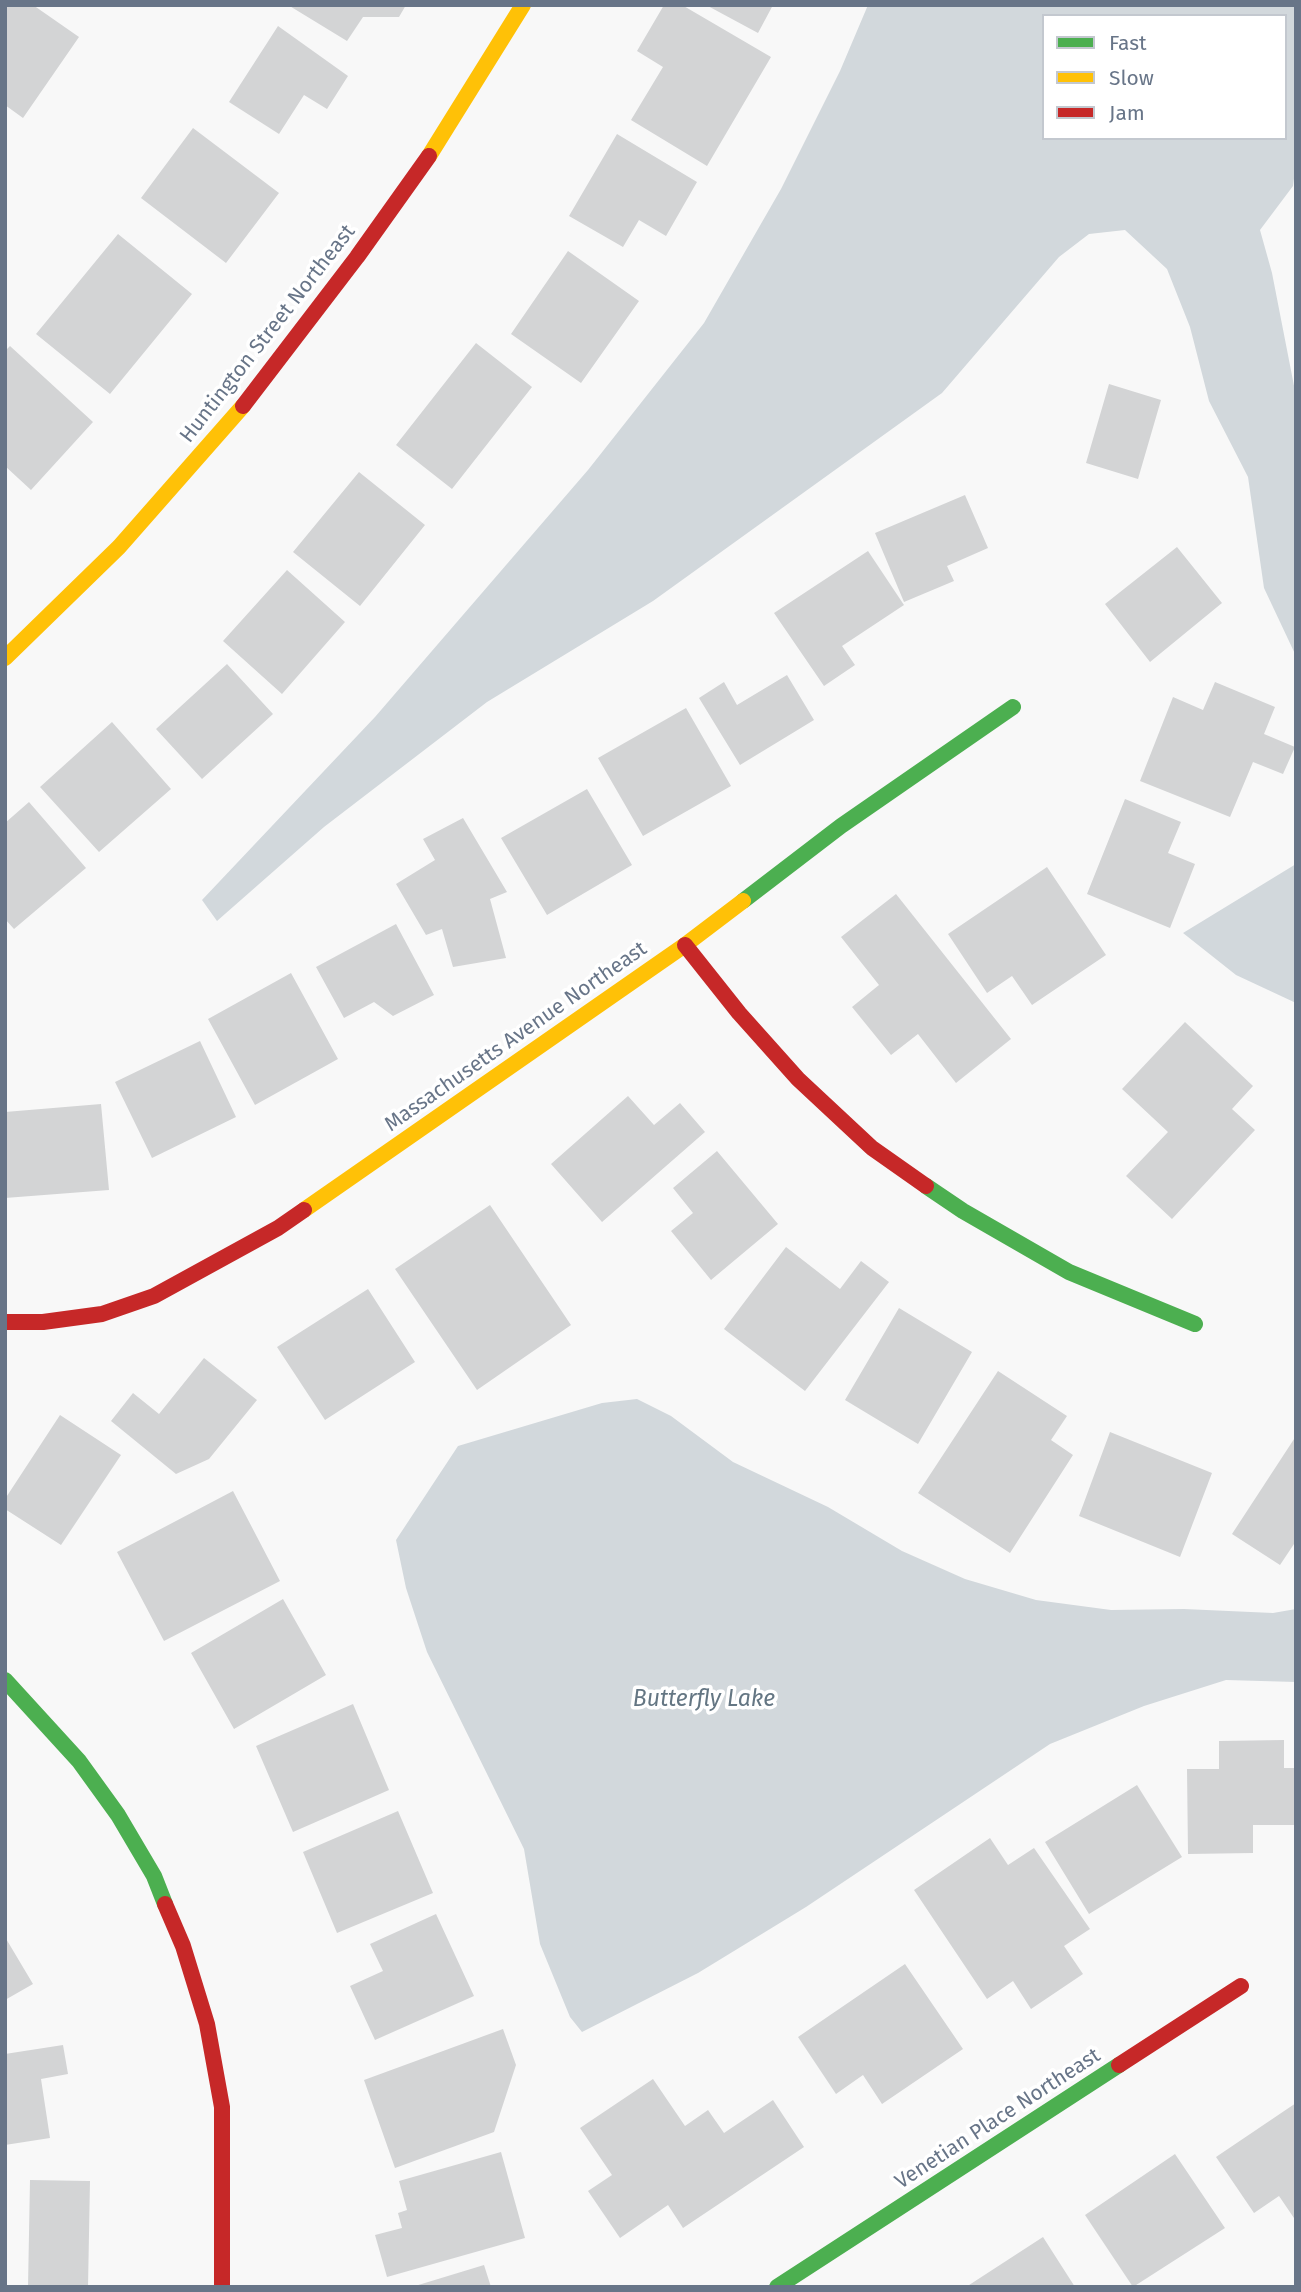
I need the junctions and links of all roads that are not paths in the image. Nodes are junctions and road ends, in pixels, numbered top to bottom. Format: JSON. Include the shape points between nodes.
{"nodes":[{"id":1,"x":523,"y":5,"type":"edge"},
{"id":2,"x":5,"y":657,"type":"edge"},
{"id":3,"x":1013,"y":707,"type":"dead end"},
{"id":4,"x":685,"y":945,"type":"junction"},
{"id":5,"x":5,"y":1322,"type":"edge"},
{"id":6,"x":1195,"y":1324,"type":"dead end"},
{"id":7,"x":5,"y":1680,"type":"edge"},
{"id":8,"x":1241,"y":1986,"type":"dead end"},
{"id":9,"x":222,"y":2287,"type":"edge"},
{"id":10,"x":777,"y":2287,"type":"edge"}],
"edges":[{"from":1,"to":2,"type":"street","name":"Huntington Street Northeast","via":[[437,145],[238,412],[119,547]]},
{"from":3,"to":4,"type":"street","name":"Massachusetts Avenue Northeast","via":[[841,826]]},
{"from":4,"to":5,"type":"street","name":"Massachusetts Avenue Northeast","via":[[278,1228],[207,1268],[154,1296],[102,1314]]},
{"from":4,"to":6,"type":"street","via":[[798,1079],[872,1148],[963,1211],[1069,1272]]},
{"from":7,"to":9,"type":"street","via":[[79,1761],[118,1815],[155,1876],[183,1946],[207,2024],[222,2107]]},
{"from":8,"to":10,"type":"street","name":"Venetian Place Northeast"}]}
